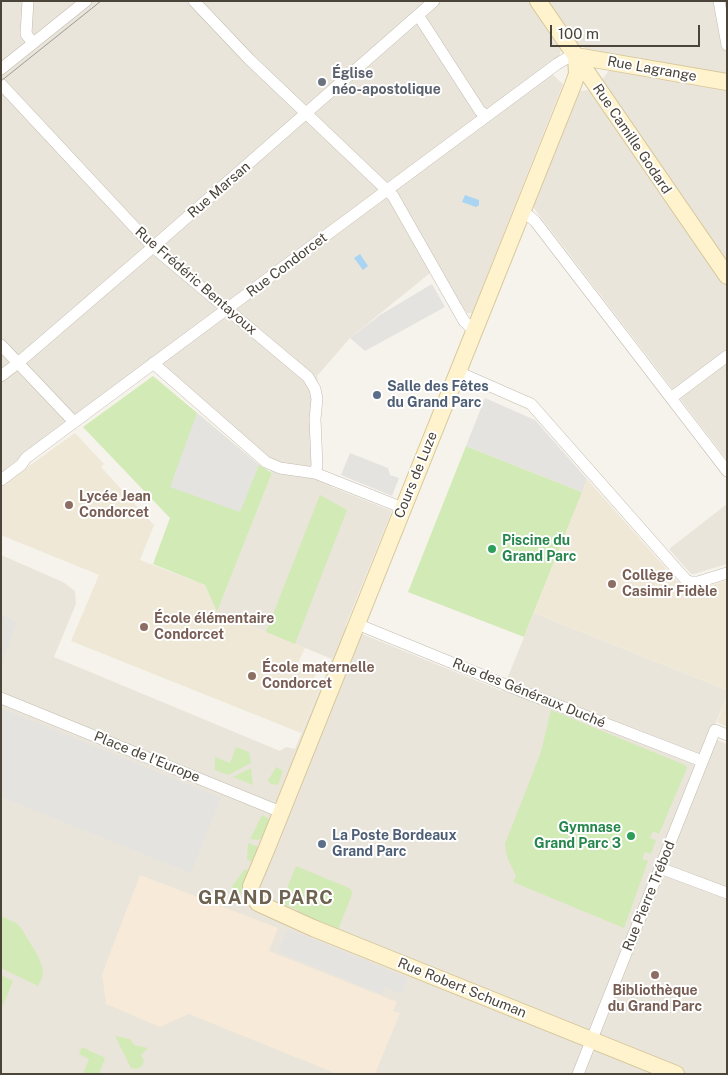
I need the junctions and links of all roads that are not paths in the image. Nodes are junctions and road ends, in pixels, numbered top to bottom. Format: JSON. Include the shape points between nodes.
{"nodes":[{"id":1,"x":28,"y":1,"type":"edge"},
{"id":2,"x":86,"y":1,"type":"edge"},
{"id":3,"x":194,"y":1,"type":"edge"},
{"id":4,"x":434,"y":1,"type":"edge"},
{"id":5,"x":538,"y":1,"type":"edge"},
{"id":6,"x":719,"y":1,"type":"edge"},
{"id":7,"x":418,"y":15,"type":"junction"},
{"id":8,"x":726,"y":40,"type":"edge"},
{"id":9,"x":33,"y":43,"type":"junction"},
{"id":10,"x":576,"y":56,"type":"junction"},
{"id":11,"x":1,"y":69,"type":"edge"},
{"id":12,"x":727,"y":82,"type":"edge"},
{"id":13,"x":1,"y":84,"type":"edge"},
{"id":14,"x":306,"y":114,"type":"junction"},
{"id":15,"x":486,"y":116,"type":"junction"},
{"id":16,"x":387,"y":190,"type":"junction"},
{"id":17,"x":522,"y":212,"type":"junction"},
{"id":18,"x":153,"y":247,"type":"junction"},
{"id":19,"x":727,"y":276,"type":"edge"},
{"id":20,"x":226,"y":309,"type":"junction"},
{"id":21,"x":474,"y":330,"type":"junction"},
{"id":22,"x":1,"y":345,"type":"edge"},
{"id":23,"x":727,"y":356,"type":"edge"},
{"id":24,"x":18,"y":363,"type":"junction"},
{"id":25,"x":153,"y":363,"type":"junction"},
{"id":26,"x":458,"y":372,"type":"junction"},
{"id":27,"x":1,"y":376,"type":"edge"},
{"id":28,"x":671,"y":398,"type":"junction"},
{"id":29,"x":74,"y":422,"type":"junction"},
{"id":30,"x":727,"y":471,"type":"edge"},
{"id":31,"x":315,"y":473,"type":"junction"},
{"id":32,"x":1,"y":480,"type":"edge"},
{"id":33,"x":403,"y":508,"type":"junction"},
{"id":34,"x":727,"y":573,"type":"edge"},
{"id":35,"x":357,"y":624,"type":"junction"},
{"id":36,"x":1,"y":698,"type":"edge"},
{"id":37,"x":727,"y":735,"type":"edge"},
{"id":38,"x":702,"y":761,"type":"junction"},
{"id":39,"x":281,"y":812,"type":"junction"},
{"id":40,"x":660,"y":868,"type":"junction"},
{"id":41,"x":727,"y":893,"type":"edge"},
{"id":42,"x":591,"y":1040,"type":"junction"},
{"id":43,"x":578,"y":1074,"type":"edge"},
{"id":44,"x":676,"y":1074,"type":"edge"}],
"edges":[{"from":1,"to":9,"type":"street","via":[[26,34]]},
{"from":2,"to":9,"type":"street"},
{"from":3,"to":14,"type":"street"},
{"from":4,"to":7,"type":"street","name":"Rue Marsan"},
{"from":5,"to":10,"type":"street","name":"Rue Camille Godard"},
{"from":6,"to":8,"type":"street"},
{"from":7,"to":14,"type":"street","name":"Rue Marsan"},
{"from":7,"to":15,"type":"street"},
{"from":9,"to":11,"type":"street"},
{"from":10,"to":12,"type":"street","name":"Rue Lagrange"},
{"from":10,"to":15,"type":"street","name":"Rue Condorcet","via":[[557,64]]},
{"from":10,"to":17,"type":"street","name":"Cours de Luze","via":[[577,74]]},
{"from":10,"to":19,"type":"street","name":"Rue Camille Godard"},
{"from":13,"to":18,"type":"street","name":"Rue Frédéric Bentayoux"},
{"from":14,"to":16,"type":"street"},
{"from":14,"to":18,"type":"street","name":"Rue Marsan"},
{"from":15,"to":16,"type":"street","name":"Rue Condorcet"},
{"from":16,"to":20,"type":"street","name":"Rue Condorcet"},
{"from":16,"to":21,"type":"street","via":[[464,321]]},
{"from":17,"to":21,"type":"street","name":"Cours de Luze"},
{"from":17,"to":28,"type":"street","via":[[535,221]]},
{"from":18,"to":20,"type":"street","name":"Rue Frédéric Bentayoux"},
{"from":18,"to":24,"type":"street","name":"Rue Marsan"},
{"from":20,"to":25,"type":"street","name":"Rue Condorcet"},
{"from":20,"to":31,"type":"street","name":"Rue Frédéric Bentayoux","via":[[313,384],[317,399],[318,466]]},
{"from":21,"to":26,"type":"street","name":"Cours de Luze"},
{"from":22,"to":24,"type":"street"},
{"from":23,"to":28,"type":"street"},
{"from":24,"to":27,"type":"street","name":"Rue Marsan"},
{"from":24,"to":29,"type":"street"},
{"from":25,"to":29,"type":"street","name":"Rue Condorcet"},
{"from":25,"to":31,"type":"street","via":[[266,462],[280,468]]},
{"from":26,"to":33,"type":"street","name":"Cours de Luze"},
{"from":26,"to":34,"type":"street","via":[[531,404],[686,580],[698,582]]},
{"from":28,"to":30,"type":"street"},
{"from":29,"to":32,"type":"street","name":"Rue Condorcet"},
{"from":31,"to":33,"type":"street"},
{"from":33,"to":35,"type":"street","name":"Cours de Luze"},
{"from":35,"to":38,"type":"street","name":"Rue des Généraux Duché"},
{"from":35,"to":39,"type":"street","name":"Cours de Luze"},
{"from":36,"to":39,"type":"street","name":"Place de l'Europe"},
{"from":37,"to":38,"type":"street","name":"Rue Pierre Trébod","via":[[715,730]]},
{"from":38,"to":40,"type":"street","name":"Rue Pierre Trébod"},
{"from":39,"to":42,"type":"street","name":"Rue Robert Schuman","via":[[251,886],[252,895],[258,902],[313,928]]},
{"from":40,"to":41,"type":"street"},
{"from":40,"to":42,"type":"street","name":"Rue Pierre Trébod"},
{"from":42,"to":43,"type":"street","name":"Rue Pierre Trébod"},
{"from":42,"to":44,"type":"street","name":"Rue Robert Schuman"}]}
